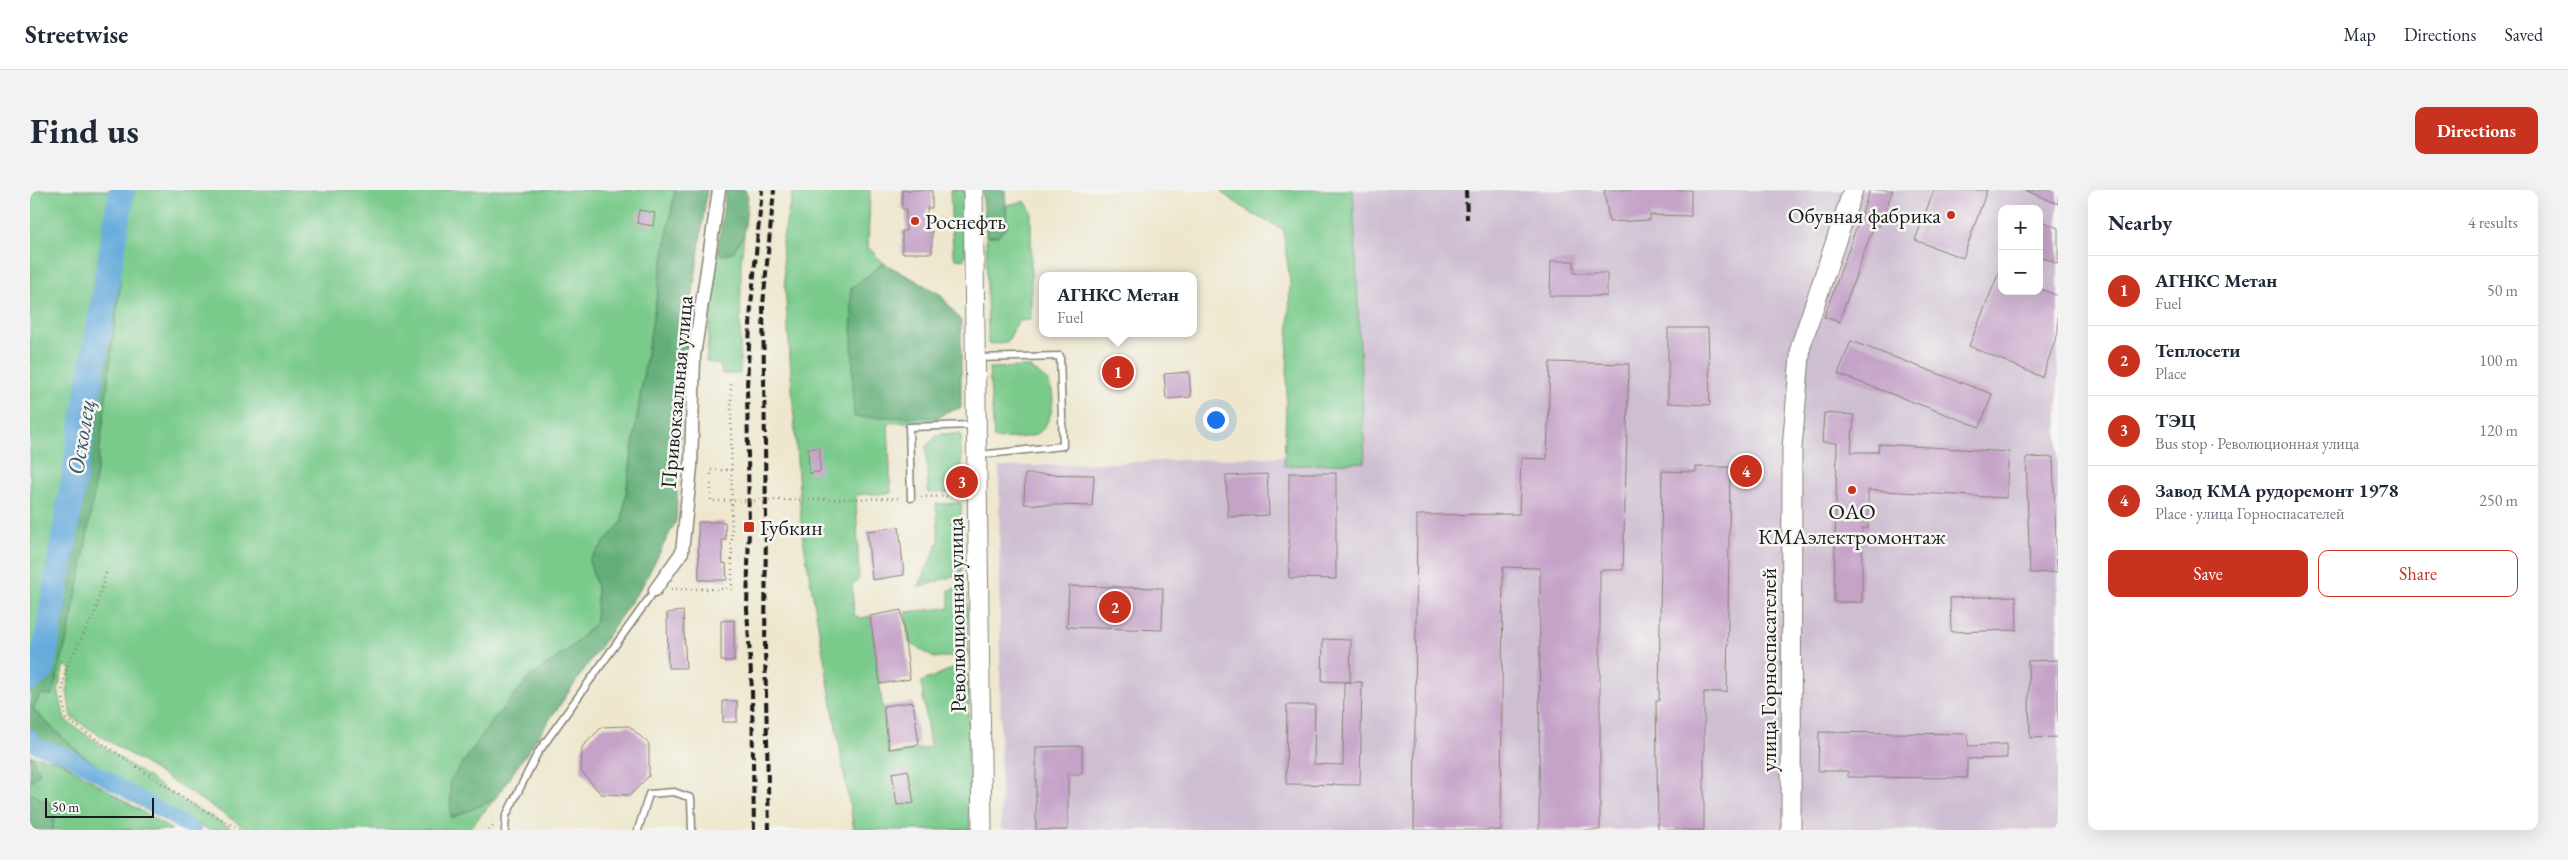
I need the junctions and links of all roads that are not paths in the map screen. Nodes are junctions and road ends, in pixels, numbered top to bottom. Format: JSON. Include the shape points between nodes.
{"nodes":[{"id":1,"x":718,"y":190,"type":"edge"},
{"id":2,"x":973,"y":190,"type":"edge"},
{"id":3,"x":1853,"y":190,"type":"edge"},
{"id":4,"x":976,"y":358,"type":"junction"},
{"id":5,"x":977,"y":425,"type":"junction"},
{"id":6,"x":977,"y":455,"type":"junction"},
{"id":7,"x":911,"y":498,"type":"dead end"},
{"id":8,"x":656,"y":590,"type":"joint"},
{"id":9,"x":505,"y":830,"type":"edge"},
{"id":10,"x":638,"y":830,"type":"edge"},
{"id":11,"x":692,"y":830,"type":"edge"},
{"id":12,"x":982,"y":830,"type":"edge"},
{"id":13,"x":1790,"y":830,"type":"edge"}],
"edges":[{"from":1,"to":8,"type":"street","name":"Привокзальная улица","via":[[694,356],[691,467],[682,552]]},
{"from":2,"to":4,"type":"street","name":"Революционная улица"},
{"from":3,"to":13,"type":"street","name":"улица Горноспасателей","via":[[1801,345],[1792,448]]},
{"from":4,"to":5,"type":"street","name":"Революционная улица"},
{"from":4,"to":6,"type":"lane","via":[[1060,356],[1063,446]]},
{"from":5,"to":6,"type":"street","name":"Революционная улица"},
{"from":5,"to":7,"type":"lane","via":[[909,427]]},
{"from":6,"to":12,"type":"street","name":"Революционная улица"},
{"from":8,"to":9,"type":"lane","via":[[537,754],[506,816]]},
{"from":10,"to":11,"type":"lane","via":[[649,794],[674,792],[692,798]]}]}
